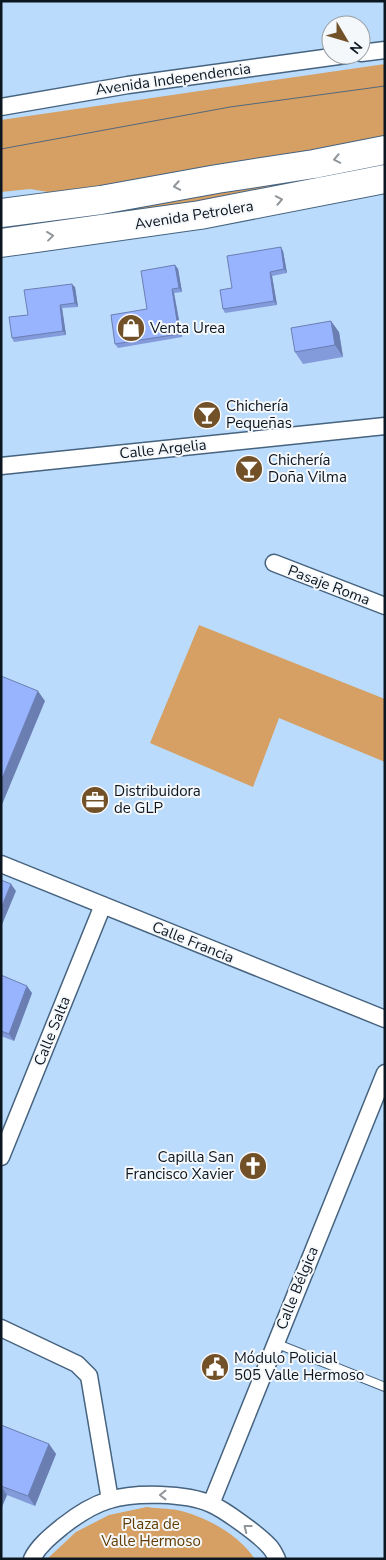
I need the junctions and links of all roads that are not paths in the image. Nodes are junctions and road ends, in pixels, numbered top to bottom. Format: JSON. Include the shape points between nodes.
{"nodes":[{"id":1,"x":385,"y":50,"type":"edge"},
{"id":2,"x":371,"y":52,"type":"edge"},
{"id":3,"x":321,"y":58,"type":"edge"},
{"id":4,"x":1,"y":107,"type":"edge"},
{"id":5,"x":385,"y":150,"type":"edge"},
{"id":6,"x":385,"y":179,"type":"edge"},
{"id":7,"x":1,"y":213,"type":"edge"},
{"id":8,"x":1,"y":243,"type":"edge"},
{"id":9,"x":385,"y":426,"type":"edge"},
{"id":10,"x":1,"y":466,"type":"edge"},
{"id":11,"x":274,"y":563,"type":"dead end"},
{"id":12,"x":385,"y":606,"type":"edge"},
{"id":13,"x":1,"y":864,"type":"edge"},
{"id":14,"x":103,"y":905,"type":"junction"},
{"id":15,"x":385,"y":1019,"type":"edge"},
{"id":16,"x":385,"y":1073,"type":"edge"},
{"id":17,"x":1,"y":1158,"type":"edge"},
{"id":18,"x":1,"y":1328,"type":"edge"},
{"id":19,"x":275,"y":1343,"type":"junction"},
{"id":20,"x":385,"y":1387,"type":"edge"},
{"id":21,"x":110,"y":1500,"type":"junction"},
{"id":22,"x":211,"y":1504,"type":"junction"},
{"id":23,"x":32,"y":1559,"type":"edge"},
{"id":24,"x":278,"y":1559,"type":"edge"}],
"edges":[{"from":1,"to":2,"type":"street"},
{"from":3,"to":4,"type":"street","name":"Avenida Independencia","via":[[128,85]]},
{"from":5,"to":7,"type":"highway","name":"Avenida Petrolera","one_way":true,"via":[[101,200]]},
{"from":8,"to":6,"type":"highway","name":"Avenida Petrolera","one_way":true,"via":[[200,215]]},
{"from":9,"to":10,"type":"street","name":"Calle Argelia"},
{"from":11,"to":12,"type":"street","name":"Pasaje Roma"},
{"from":13,"to":14,"type":"street","name":"Calle Francia"},
{"from":14,"to":15,"type":"street","name":"Calle Francia"},
{"from":14,"to":17,"type":"street","name":"Calle Salta"},
{"from":16,"to":19,"type":"street","name":"Calle Bélgica"},
{"from":18,"to":21,"type":"street","via":[[77,1364],[89,1376]]},
{"from":19,"to":20,"type":"lane"},
{"from":19,"to":22,"type":"street","name":"Calle Bélgica"},
{"from":22,"to":21,"type":"street","one_way":true,"via":[[174,1495],[138,1495]]},
{"from":21,"to":23,"type":"street","via":[[76,1516],[54,1533]]},
{"from":24,"to":22,"type":"street","one_way":true,"via":[[269,1546],[244,1525]]}]}
